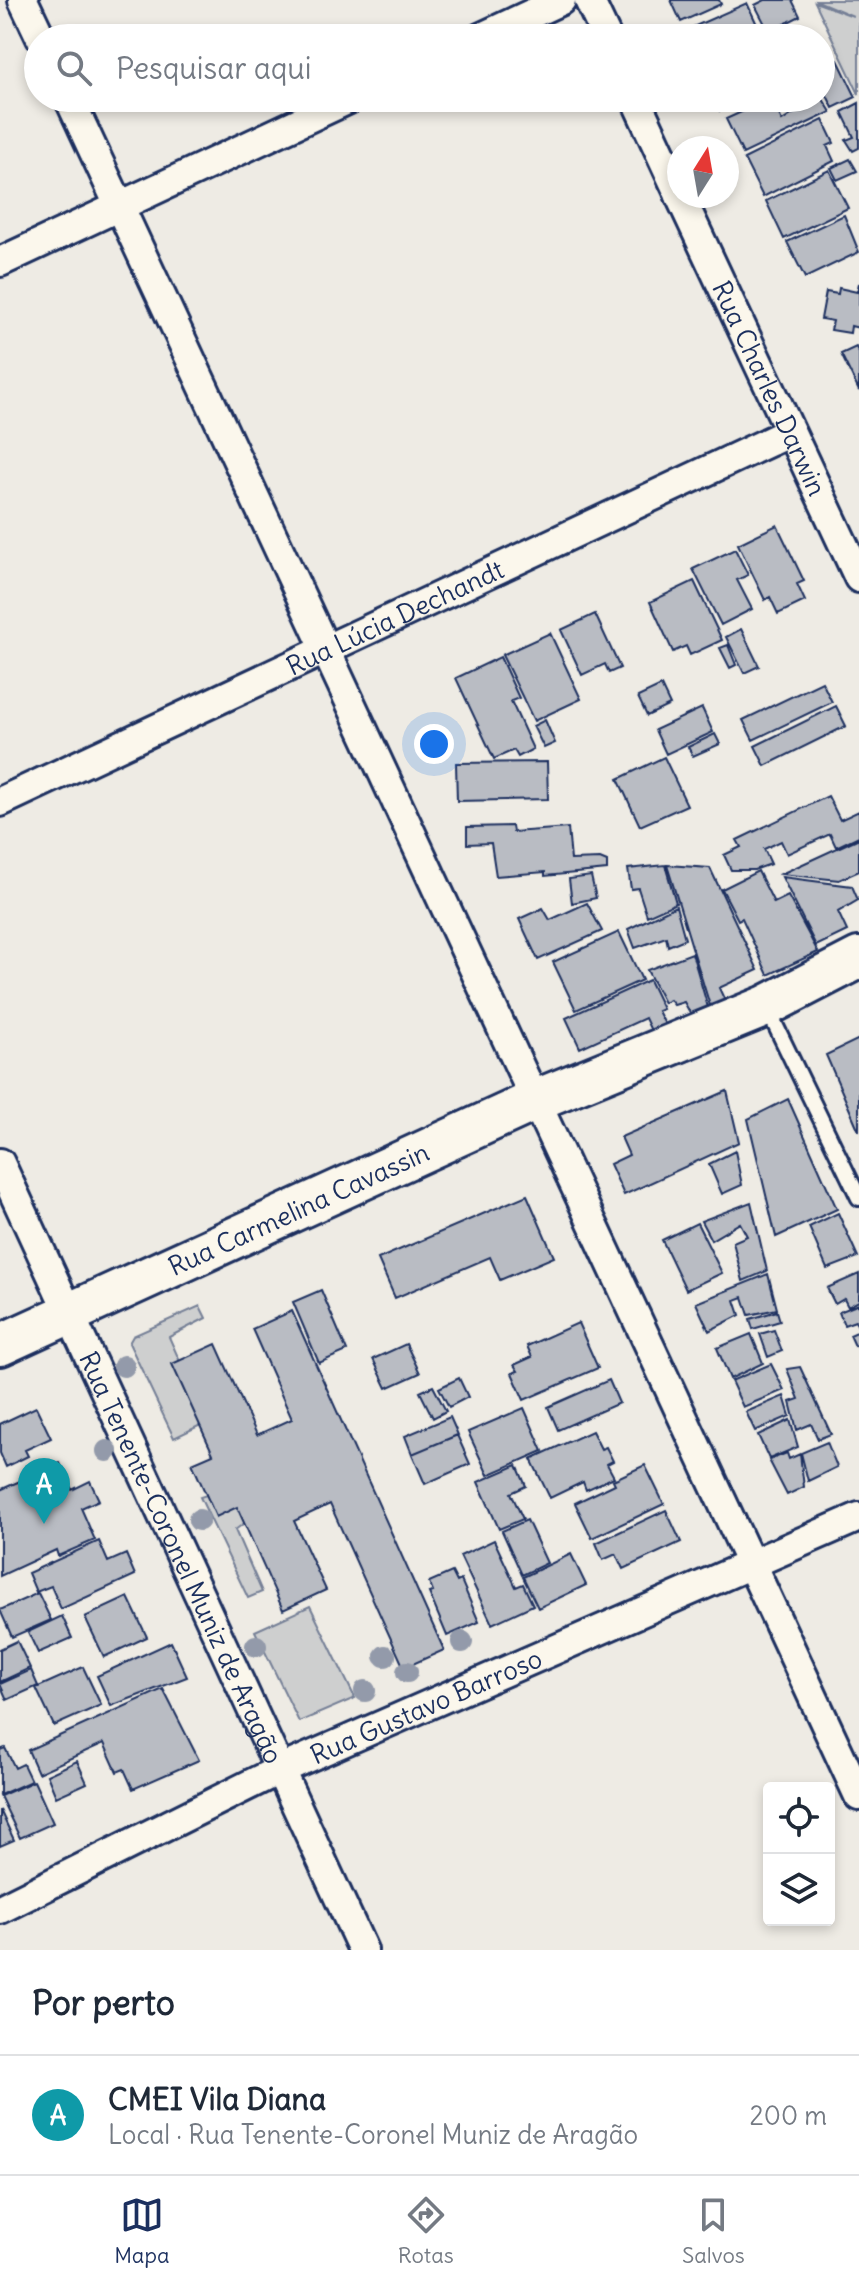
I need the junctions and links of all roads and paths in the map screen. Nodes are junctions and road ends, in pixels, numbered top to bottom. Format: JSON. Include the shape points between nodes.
{"nodes":[{"id":1,"x":23,"y":0,"type":"edge"},
{"id":2,"x":561,"y":0,"type":"edge"},
{"id":3,"x":589,"y":0,"type":"edge"},
{"id":4,"x":34,"y":24,"type":"edge"},
{"id":5,"x":510,"y":24,"type":"edge"},
{"id":6,"x":600,"y":24,"type":"edge"},
{"id":7,"x":75,"y":112,"type":"edge"},
{"id":8,"x":321,"y":112,"type":"edge"},
{"id":9,"x":642,"y":112,"type":"edge"},
{"id":10,"x":667,"y":166,"type":"edge"},
{"id":11,"x":119,"y":206,"type":"junction"},
{"id":12,"x":686,"y":208,"type":"edge"},
{"id":13,"x":0,"y":262,"type":"edge"},
{"id":14,"x":790,"y":432,"type":"junction"},
{"id":15,"x":859,"y":578,"type":"edge"},
{"id":16,"x":326,"y":650,"type":"junction"},
{"id":17,"x":0,"y":802,"type":"edge"},
{"id":18,"x":859,"y":958,"type":"edge"},
{"id":19,"x":766,"y":1006,"type":"junction"},
{"id":20,"x":536,"y":1100,"type":"junction"},
{"id":21,"x":0,"y":1163,"type":"edge"},
{"id":22,"x":859,"y":1198,"type":"edge"},
{"id":23,"x":69,"y":1313,"type":"junction"},
{"id":24,"x":0,"y":1345,"type":"edge"},
{"id":25,"x":859,"y":1517,"type":"edge"},
{"id":26,"x":752,"y":1566,"type":"junction"},
{"id":27,"x":279,"y":1770,"type":"junction"},
{"id":28,"x":859,"y":1796,"type":"edge"},
{"id":29,"x":0,"y":1909,"type":"edge"},
{"id":30,"x":363,"y":1950,"type":"edge"}],
"edges":[{"from":1,"to":4,"type":"street"},
{"from":2,"to":5,"type":"street"},
{"from":3,"to":6,"type":"street"},
{"from":7,"to":11,"type":"street"},
{"from":8,"to":11,"type":"street"},
{"from":9,"to":10,"type":"street","name":"Rua Charles Darwin"},
{"from":11,"to":13,"type":"street"},
{"from":11,"to":16,"type":"street"},
{"from":12,"to":14,"type":"street","name":"Rua Charles Darwin"},
{"from":14,"to":15,"type":"street","name":"Rua Charles Darwin"},
{"from":14,"to":16,"type":"street","name":"Rua Lúcia Dechandt"},
{"from":16,"to":17,"type":"street","name":"Rua Lúcia Dechandt"},
{"from":16,"to":20,"type":"street"},
{"from":18,"to":19,"type":"main road","name":"Rua Carmelina Cavassin"},
{"from":19,"to":20,"type":"main road","name":"Rua Carmelina Cavassin"},
{"from":19,"to":22,"type":"lane"},
{"from":20,"to":23,"type":"main road","name":"Rua Carmelina Cavassin"},
{"from":20,"to":26,"type":"street"},
{"from":21,"to":23,"type":"street","name":"Rua Tenente-Coronel Muniz de Aragão"},
{"from":23,"to":24,"type":"main road","name":"Rua Carmelina Cavassin"},
{"from":23,"to":27,"type":"street","name":"Rua Tenente-Coronel Muniz de Aragão"},
{"from":25,"to":26,"type":"street","name":"Rua Gustavo Barroso"},
{"from":26,"to":27,"type":"street","name":"Rua Gustavo Barroso"},
{"from":26,"to":28,"type":"street"},
{"from":27,"to":29,"type":"street","name":"Rua Gustavo Barroso"},
{"from":27,"to":30,"type":"street","name":"Rua Tenente-Coronel Muniz de Aragão"}]}
